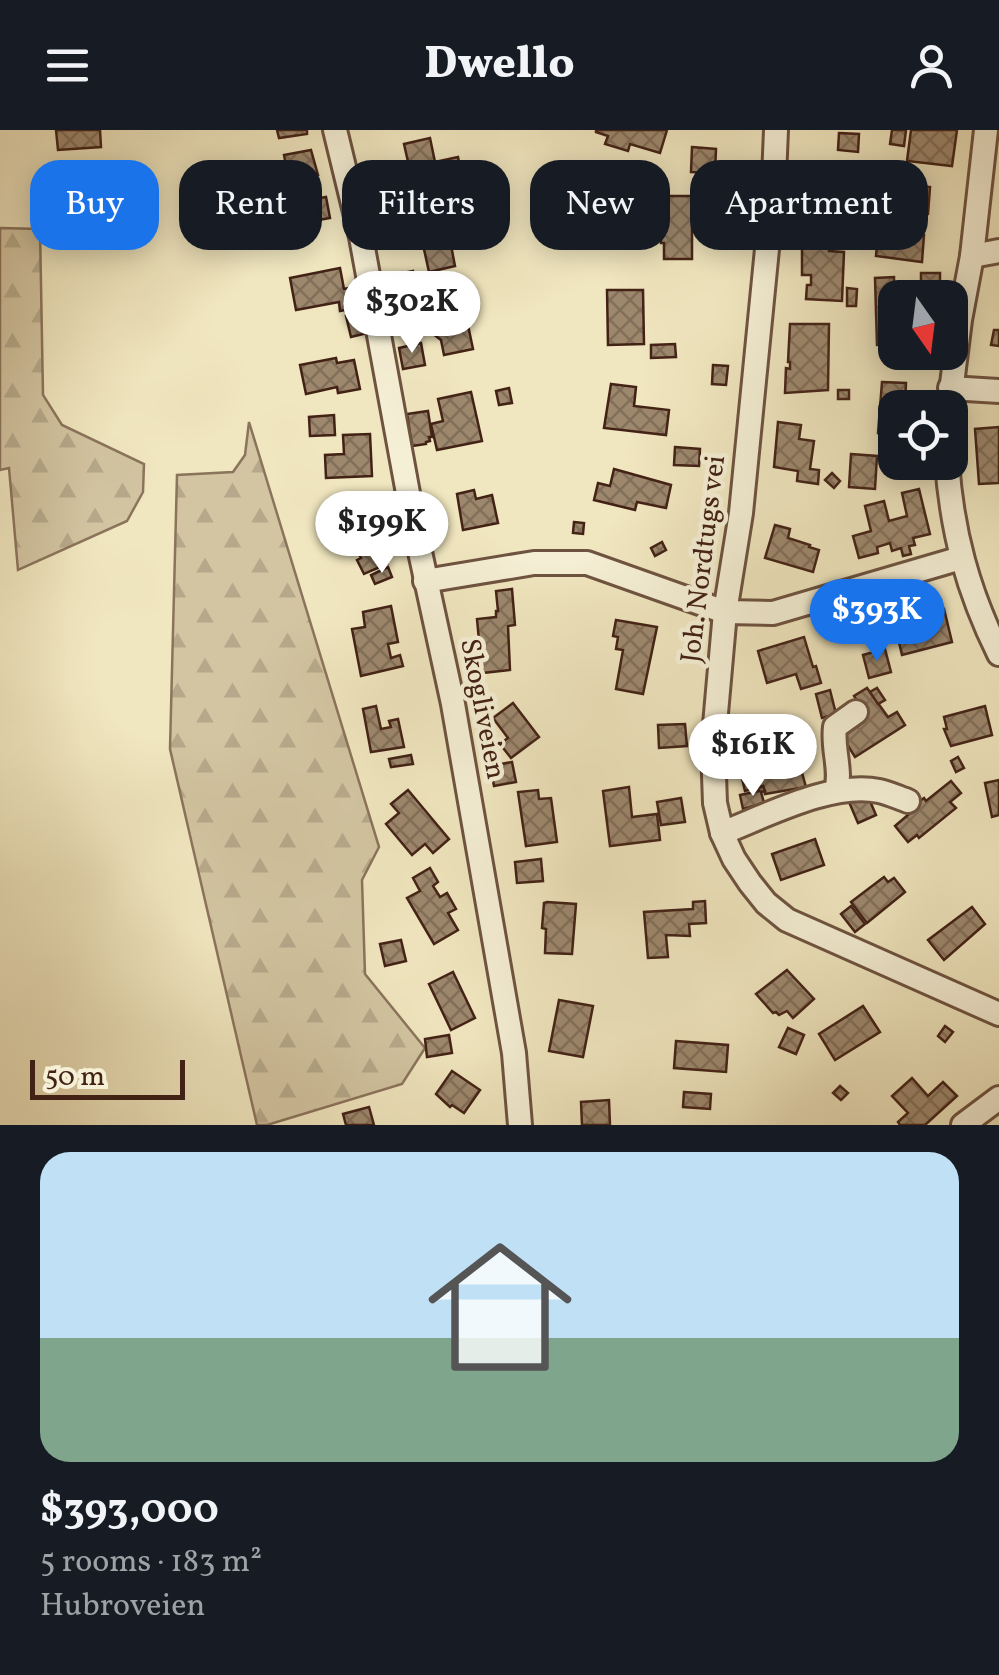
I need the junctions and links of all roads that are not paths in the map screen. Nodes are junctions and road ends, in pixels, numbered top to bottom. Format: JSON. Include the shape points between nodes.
{"nodes":[{"id":1,"x":335,"y":130,"type":"edge"},
{"id":2,"x":776,"y":130,"type":"edge"},
{"id":3,"x":986,"y":130,"type":"edge"},
{"id":4,"x":999,"y":252,"type":"edge"},
{"id":5,"x":972,"y":256,"type":"junction"},
{"id":6,"x":950,"y":390,"type":"edge"},
{"id":7,"x":968,"y":391,"type":"edge"},
{"id":8,"x":999,"y":391,"type":"edge"},
{"id":9,"x":949,"y":480,"type":"edge"},
{"id":10,"x":961,"y":558,"type":"junction"},
{"id":11,"x":425,"y":582,"type":"junction"},
{"id":12,"x":725,"y":612,"type":"junction"},
{"id":13,"x":999,"y":654,"type":"edge"},
{"id":14,"x":856,"y":712,"type":"dead end"},
{"id":15,"x":836,"y":791,"type":"junction"},
{"id":16,"x":908,"y":801,"type":"dead end"},
{"id":17,"x":722,"y":833,"type":"junction"},
{"id":18,"x":999,"y":1014,"type":"edge"},
{"id":19,"x":999,"y":1098,"type":"edge"},
{"id":20,"x":520,"y":1125,"type":"edge"},
{"id":21,"x":963,"y":1125,"type":"edge"}],
"edges":[{"from":1,"to":11,"type":"street","name":"Skogliveien"},
{"from":2,"to":12,"type":"street","name":"Joh. Nordtugs vei","via":[[741,513]]},
{"from":3,"to":5,"type":"street"},
{"from":4,"to":5,"type":"street"},
{"from":5,"to":6,"type":"street"},
{"from":7,"to":8,"type":"street"},
{"from":9,"to":10,"type":"street"},
{"from":10,"to":12,"type":"street","via":[[773,612]]},
{"from":10,"to":13,"type":"street"},
{"from":11,"to":12,"type":"street","via":[[534,563],[587,563]]},
{"from":11,"to":20,"type":"street","name":"Skogliveien","via":[[467,783],[514,1053]]},
{"from":12,"to":17,"type":"street","name":"Joh. Nordtugs vei","via":[[713,747]]},
{"from":14,"to":15,"type":"street","via":[[835,728]]},
{"from":15,"to":16,"type":"street","via":[[877,790]]},
{"from":15,"to":17,"type":"street"},
{"from":17,"to":18,"type":"street","name":"Joh. Nordtugs vei","via":[[750,883],[787,920]]},
{"from":19,"to":21,"type":"street"}]}
